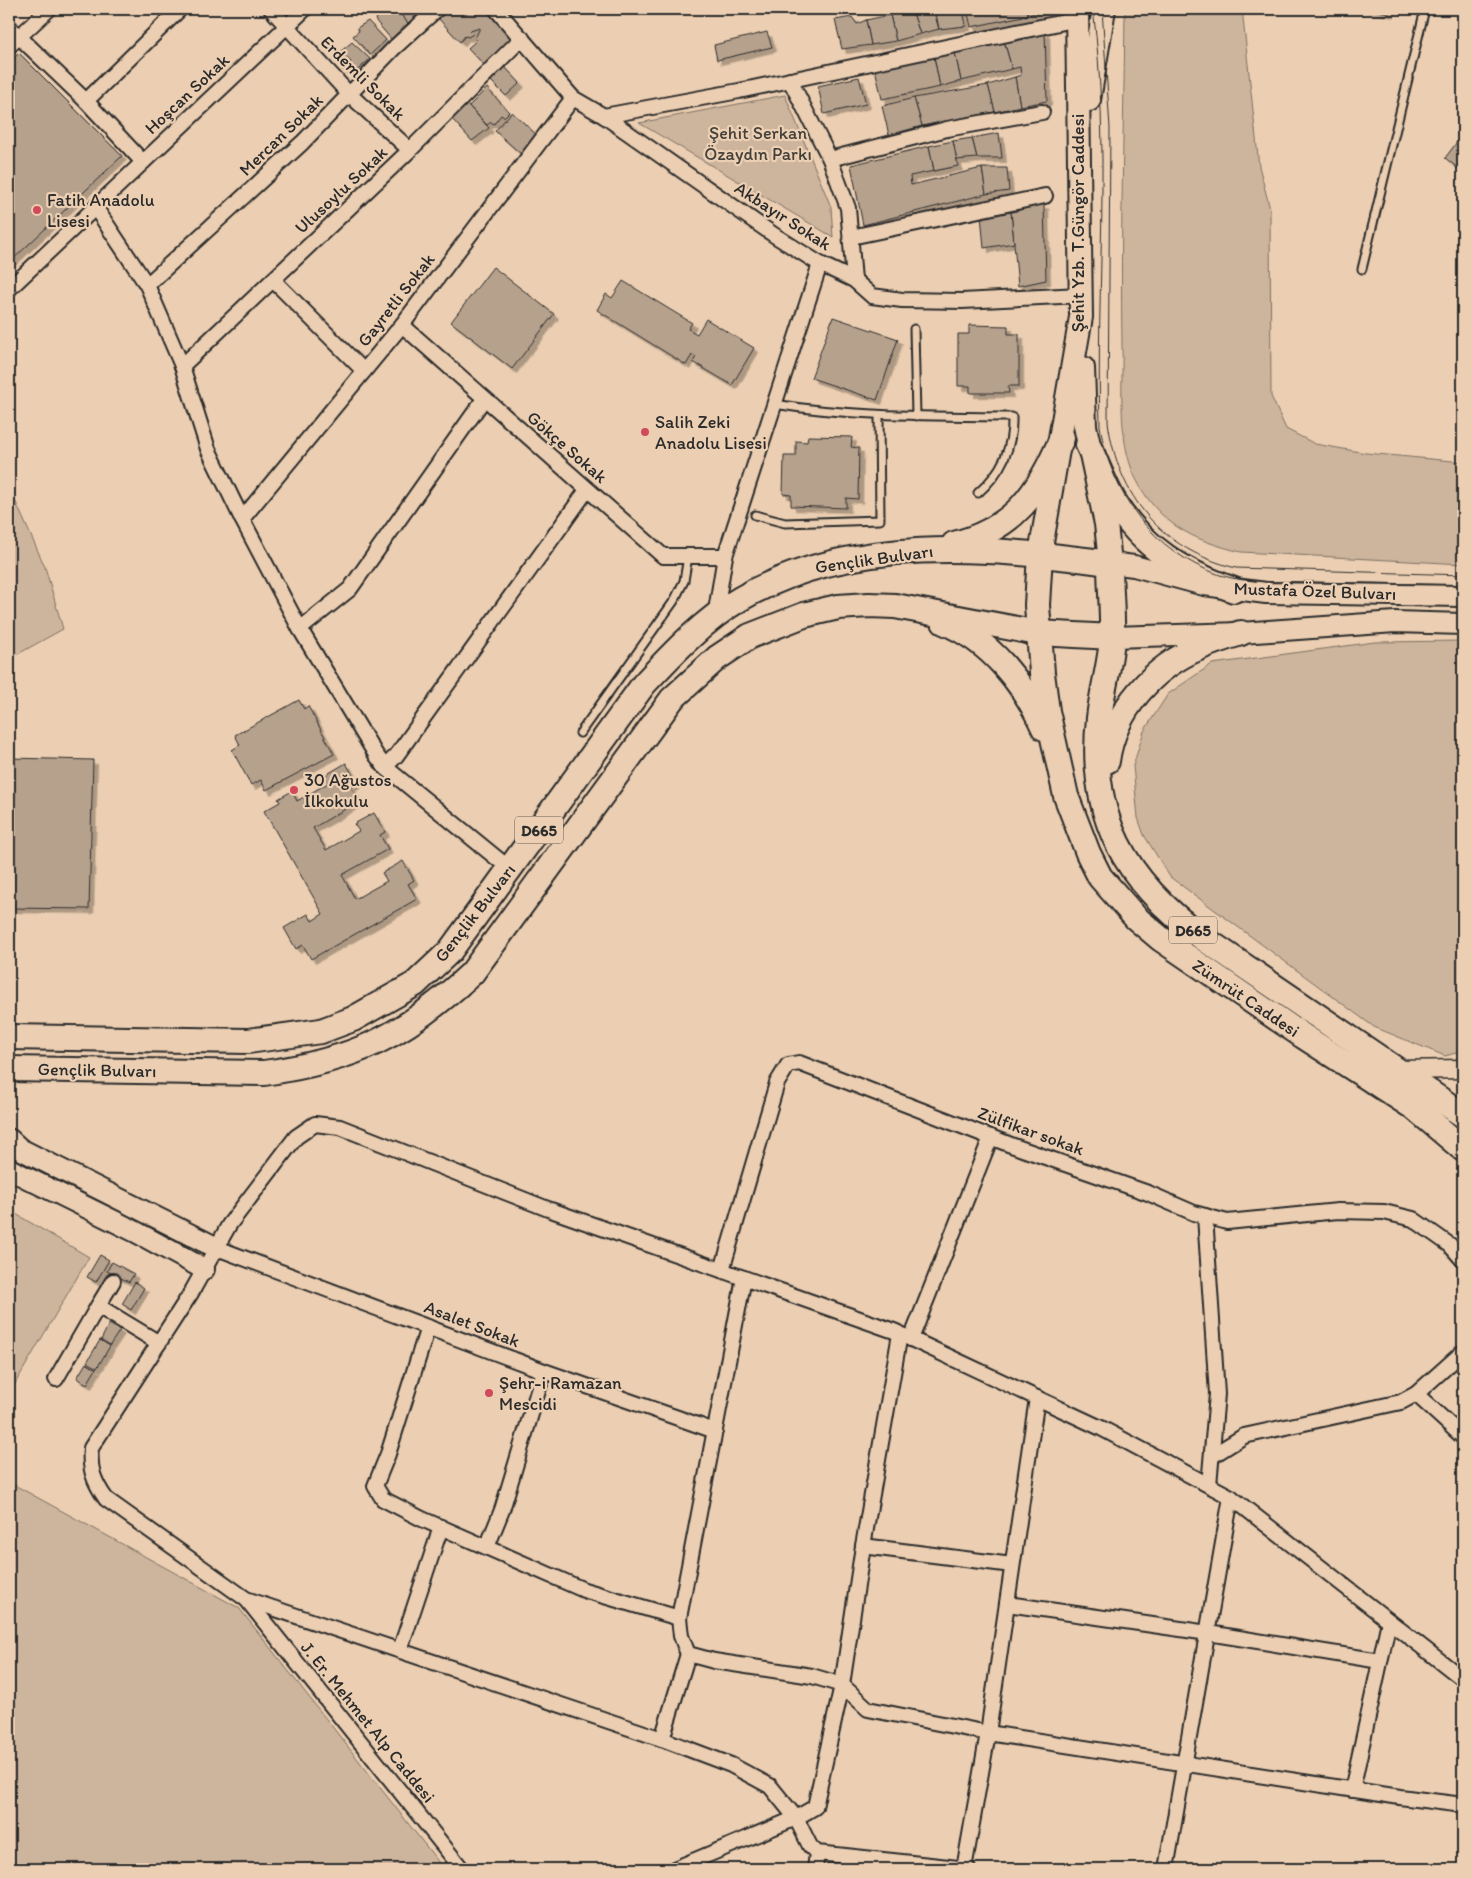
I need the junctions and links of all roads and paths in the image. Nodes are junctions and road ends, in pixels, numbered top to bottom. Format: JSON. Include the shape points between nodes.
{"nodes":[{"id":1,"x":49,"y":9,"type":"edge"},
{"id":2,"x":180,"y":9,"type":"edge"},
{"id":3,"x":271,"y":9,"type":"edge"},
{"id":4,"x":305,"y":9,"type":"edge"},
{"id":5,"x":437,"y":9,"type":"edge"},
{"id":6,"x":496,"y":9,"type":"edge"},
{"id":7,"x":1104,"y":9,"type":"edge"},
{"id":8,"x":1425,"y":9,"type":"edge"},
{"id":9,"x":1078,"y":14,"type":"edge"},
{"id":10,"x":287,"y":27,"type":"junction"},
{"id":11,"x":12,"y":37,"type":"edge"},
{"id":12,"x":522,"y":38,"type":"junction"},
{"id":13,"x":790,"y":80,"type":"junction"},
{"id":14,"x":349,"y":94,"type":"junction"},
{"id":15,"x":573,"y":98,"type":"junction"},
{"id":16,"x":86,"y":101,"type":"junction"},
{"id":17,"x":1042,"y":112,"type":"dead end"},
{"id":18,"x":604,"y":116,"type":"junction"},
{"id":19,"x":410,"y":150,"type":"junction"},
{"id":20,"x":1078,"y":158,"type":"junction"},
{"id":21,"x":830,"y":159,"type":"junction"},
{"id":22,"x":143,"y":162,"type":"junction"},
{"id":23,"x":1045,"y":196,"type":"dead end"},
{"id":24,"x":95,"y":207,"type":"junction"},
{"id":25,"x":851,"y":237,"type":"junction"},
{"id":26,"x":820,"y":264,"type":"junction"},
{"id":27,"x":1362,"y":269,"type":"dead end"},
{"id":28,"x":273,"y":280,"type":"junction"},
{"id":29,"x":854,"y":280,"type":"junction"},
{"id":30,"x":148,"y":285,"type":"junction"},
{"id":31,"x":9,"y":289,"type":"edge"},
{"id":32,"x":1081,"y":306,"type":"junction"},
{"id":33,"x":402,"y":325,"type":"junction"},
{"id":34,"x":914,"y":329,"type":"dead end"},
{"id":35,"x":182,"y":366,"type":"junction"},
{"id":36,"x":364,"y":371,"type":"junction"},
{"id":37,"x":484,"y":399,"type":"junction"},
{"id":38,"x":774,"y":404,"type":"junction"},
{"id":39,"x":879,"y":416,"type":"junction"},
{"id":40,"x":916,"y":416,"type":"junction"},
{"id":41,"x":1062,"y":438,"type":"junction"},
{"id":42,"x":1088,"y":445,"type":"junction"},
{"id":43,"x":587,"y":490,"type":"junction"},
{"id":44,"x":978,"y":493,"type":"dead end"},
{"id":45,"x":754,"y":516,"type":"dead end"},
{"id":46,"x":242,"y":519,"type":"junction"},
{"id":47,"x":931,"y":550,"type":"junction"},
{"id":48,"x":1040,"y":554,"type":"junction"},
{"id":49,"x":688,"y":556,"type":"junction"},
{"id":50,"x":724,"y":556,"type":"junction"},
{"id":51,"x":1110,"y":563,"type":"junction"},
{"id":52,"x":1234,"y":590,"type":"junction"},
{"id":53,"x":1463,"y":596,"type":"edge"},
{"id":54,"x":895,"y":606,"type":"junction"},
{"id":55,"x":715,"y":617,"type":"junction"},
{"id":56,"x":1463,"y":624,"type":"edge"},
{"id":57,"x":300,"y":629,"type":"junction"},
{"id":58,"x":1038,"y":633,"type":"junction"},
{"id":59,"x":1241,"y":633,"type":"junction"},
{"id":60,"x":1112,"y":637,"type":"junction"},
{"id":61,"x":580,"y":733,"type":"dead end"},
{"id":62,"x":1056,"y":756,"type":"junction"},
{"id":63,"x":385,"y":767,"type":"junction"},
{"id":64,"x":1108,"y":820,"type":"junction"},
{"id":65,"x":510,"y":869,"type":"junction"},
{"id":66,"x":9,"y":1037,"type":"edge"},
{"id":67,"x":9,"y":1069,"type":"edge"},
{"id":68,"x":1396,"y":1070,"type":"junction"},
{"id":69,"x":1463,"y":1070,"type":"edge"},
{"id":70,"x":1463,"y":1115,"type":"edge"},
{"id":71,"x":991,"y":1137,"type":"junction"},
{"id":72,"x":9,"y":1139,"type":"edge"},
{"id":73,"x":1463,"y":1148,"type":"edge"},
{"id":74,"x":9,"y":1169,"type":"edge"},
{"id":75,"x":1205,"y":1216,"type":"junction"},
{"id":76,"x":217,"y":1248,"type":"junction"},
{"id":77,"x":1463,"y":1260,"type":"edge"},
{"id":78,"x":204,"y":1269,"type":"junction"},
{"id":79,"x":722,"y":1270,"type":"junction"},
{"id":80,"x":744,"y":1278,"type":"junction"},
{"id":81,"x":113,"y":1281,"type":"dead end"},
{"id":82,"x":98,"y":1306,"type":"junction"},
{"id":83,"x":428,"y":1327,"type":"junction"},
{"id":84,"x":906,"y":1337,"type":"junction"},
{"id":85,"x":159,"y":1343,"type":"junction"},
{"id":86,"x":1463,"y":1352,"type":"edge"},
{"id":87,"x":544,"y":1371,"type":"junction"},
{"id":88,"x":56,"y":1379,"type":"dead end"},
{"id":89,"x":1416,"y":1394,"type":"junction"},
{"id":90,"x":1037,"y":1398,"type":"junction"},
{"id":91,"x":715,"y":1431,"type":"junction"},
{"id":92,"x":1463,"y":1436,"type":"edge"},
{"id":93,"x":1212,"y":1456,"type":"junction"},
{"id":94,"x":1209,"y":1485,"type":"junction"},
{"id":95,"x":1231,"y":1497,"type":"junction"},
{"id":96,"x":441,"y":1527,"type":"junction"},
{"id":97,"x":863,"y":1546,"type":"junction"},
{"id":98,"x":487,"y":1547,"type":"junction"},
{"id":99,"x":1012,"y":1565,"type":"junction"},
{"id":100,"x":246,"y":1599,"type":"junction"},
{"id":101,"x":1007,"y":1604,"type":"junction"},
{"id":102,"x":679,"y":1618,"type":"junction"},
{"id":103,"x":1389,"y":1621,"type":"junction"},
{"id":104,"x":1208,"y":1632,"type":"junction"},
{"id":105,"x":400,"y":1650,"type":"junction"},
{"id":106,"x":688,"y":1654,"type":"junction"},
{"id":107,"x":1380,"y":1661,"type":"junction"},
{"id":108,"x":1463,"y":1679,"type":"edge"},
{"id":109,"x":842,"y":1685,"type":"junction"},
{"id":110,"x":988,"y":1733,"type":"junction"},
{"id":111,"x":662,"y":1739,"type":"junction"},
{"id":112,"x":1185,"y":1764,"type":"junction"},
{"id":113,"x":1352,"y":1790,"type":"junction"},
{"id":114,"x":1463,"y":1805,"type":"edge"},
{"id":115,"x":796,"y":1818,"type":"junction"},
{"id":116,"x":817,"y":1852,"type":"junction"},
{"id":117,"x":462,"y":1869,"type":"edge"},
{"id":118,"x":674,"y":1869,"type":"edge"},
{"id":119,"x":815,"y":1869,"type":"edge"},
{"id":120,"x":966,"y":1869,"type":"edge"},
{"id":121,"x":1166,"y":1869,"type":"edge"}],
"edges":[{"from":1,"to":11,"type":"street"},
{"from":2,"to":16,"type":"street"},
{"from":3,"to":10,"type":"street","name":"Erdemli Sokak"},
{"from":4,"to":10,"type":"street","name":"Hoşcan Sokak"},
{"from":5,"to":14,"type":"street","name":"Mercan Sokak"},
{"from":6,"to":12,"type":"street","name":"Akbayır Sokak"},
{"from":7,"to":20,"type":"main road"},
{"from":8,"to":27,"type":"lane"},
{"from":9,"to":13,"type":"street"},
{"from":9,"to":20,"type":"main road","name":"Şehit Yzb. T.Güngör Caddesi"},
{"from":10,"to":14,"type":"street","name":"Erdemli Sokak"},
{"from":10,"to":22,"type":"street","name":"Hoşcan Sokak"},
{"from":11,"to":16,"type":"street"},
{"from":12,"to":15,"type":"street","name":"Akbayır Sokak"},
{"from":12,"to":19,"type":"street","name":"Ulusoylu Sokak"},
{"from":13,"to":18,"type":"street"},
{"from":13,"to":21,"type":"street"},
{"from":14,"to":19,"type":"street","name":"Erdemli Sokak"},
{"from":14,"to":30,"type":"street","name":"Mercan Sokak","via":[[302,143]]},
{"from":15,"to":18,"type":"street","name":"Akbayır Sokak"},
{"from":15,"to":33,"type":"street","name":"Gayretli Sokak"},
{"from":16,"to":22,"type":"street"},
{"from":17,"to":21,"type":"street","via":[[947,129]]},
{"from":18,"to":26,"type":"street","name":"Akbayır Sokak"},
{"from":19,"to":28,"type":"street","name":"Ulusoylu Sokak"},
{"from":20,"to":32,"type":"main road","name":"Şehit Yzb. T.Güngör Caddesi"},
{"from":21,"to":25,"type":"street","via":[[848,208]]},
{"from":22,"to":24,"type":"street","name":"Hoşcan Sokak"},
{"from":23,"to":25,"type":"street"},
{"from":24,"to":30,"type":"street"},
{"from":24,"to":31,"type":"street","name":"Hoşcan Sokak"},
{"from":25,"to":29,"type":"street"},
{"from":26,"to":29,"type":"street","name":"Akbayır Sokak"},
{"from":26,"to":38,"type":"street"},
{"from":28,"to":35,"type":"street","name":"Ulusoylu Sokak"},
{"from":28,"to":36,"type":"street"},
{"from":29,"to":32,"type":"street","name":"Akbayır Sokak","via":[[872,296],[902,300]]},
{"from":30,"to":35,"type":"street"},
{"from":32,"to":41,"type":"main road","name":"Şehit Yzb. T.Güngör Caddesi"},
{"from":32,"to":42,"type":"main road"},
{"from":33,"to":36,"type":"street","name":"Gayretli Sokak"},
{"from":33,"to":37,"type":"street","name":"Gökçe Sokak"},
{"from":34,"to":40,"type":"lane"},
{"from":35,"to":46,"type":"street","via":[[208,449]]},
{"from":36,"to":46,"type":"street","name":"Gayretli Sokak"},
{"from":37,"to":43,"type":"street","name":"Gökçe Sokak"},
{"from":37,"to":57,"type":"street","via":[[350,589]]},
{"from":38,"to":39,"type":"lane"},
{"from":38,"to":50,"type":"street"},
{"from":39,"to":40,"type":"lane"},
{"from":39,"to":45,"type":"lane","via":[[880,520],[785,524]]},
{"from":40,"to":44,"type":"lane","via":[[1012,416],[1011,440],[1004,463]]},
{"from":41,"to":47,"type":"highway","via":[[1042,481],[1012,516],[967,541]]},
{"from":41,"to":48,"type":"main road","name":"Şehit Yzb. T.Güngör Caddesi"},
{"from":42,"to":51,"type":"main road","via":[[1106,524]]},
{"from":42,"to":52,"type":"highway","via":[[1114,500],[1145,540],[1198,577]]},
{"from":43,"to":49,"type":"street","name":"Gökçe Sokak","via":[[663,556]]},
{"from":43,"to":63,"type":"street"},
{"from":46,"to":57,"type":"street"},
{"from":47,"to":48,"type":"highway","name":"Gençlik Bulvarı","number":"D665"},
{"from":47,"to":55,"type":"highway","name":"Gençlik Bulvarı","number":"D665","via":[[802,570],[738,600]]},
{"from":48,"to":51,"type":"highway","number":"D665"},
{"from":48,"to":58,"type":"highway","name":"Zümrüt Caddesi"},
{"from":49,"to":50,"type":"street","name":"Gökçe Sokak"},
{"from":49,"to":61,"type":"lane","via":[[684,581],[674,601]]},
{"from":50,"to":55,"type":"street"},
{"from":51,"to":52,"type":"main road","name":"Mustafa Özel Bulvarı"},
{"from":51,"to":60,"type":"highway","number":"D665"},
{"from":52,"to":53,"type":"main road","name":"Mustafa Özel Bulvarı"},
{"from":54,"to":58,"type":"highway","name":"Gençlik Bulvarı"},
{"from":54,"to":62,"type":"highway","via":[[949,624],[987,649],[1022,686]]},
{"from":54,"to":67,"type":"highway","name":"Gençlik Bulvarı","number":"D665","via":[[838,607],[777,624],[750,636],[693,678],[672,699],[472,973],[437,1006],[396,1033],[346,1056],[302,1068],[264,1073]]},
{"from":55,"to":65,"type":"highway","name":"Gençlik Bulvarı","number":"D665","via":[[644,684]]},
{"from":56,"to":59,"type":"main road","via":[[1395,622]]},
{"from":57,"to":63,"type":"street"},
{"from":58,"to":60,"type":"highway","name":"Gençlik Bulvarı"},
{"from":58,"to":62,"type":"highway","name":"Zümrüt Caddesi"},
{"from":59,"to":60,"type":"main road"},
{"from":59,"to":64,"type":"highway","via":[[1200,647],[1180,658],[1141,688],[1112,736],[1105,778]]},
{"from":60,"to":64,"type":"highway","number":"D665","via":[[1099,717],[1097,760]]},
{"from":62,"to":73,"type":"highway","name":"Zümrüt Caddesi","number":"D665","via":[[1066,796],[1088,853],[1100,877],[1136,918],[1185,956],[1416,1109]]},
{"from":63,"to":65,"type":"street"},
{"from":64,"to":68,"type":"highway","number":"D665","via":[[1117,844],[1136,876],[1177,918]]},
{"from":65,"to":66,"type":"highway","name":"Gençlik Bulvarı","number":"D665","via":[[450,950],[415,984],[353,1019],[321,1032],[248,1041]]},
{"from":68,"to":69,"type":"street"},
{"from":68,"to":70,"type":"highway","number":"D665"},
{"from":71,"to":75,"type":"street","name":"Zülfikar sokak"},
{"from":71,"to":79,"type":"street","name":"Zülfikar sokak","via":[[799,1063],[788,1065],[777,1083]]},
{"from":71,"to":84,"type":"street"},
{"from":72,"to":76,"type":"main road","via":[[20,1149]]},
{"from":74,"to":78,"type":"main road"},
{"from":75,"to":77,"type":"street","name":"Zülfikar sokak","via":[[1227,1222],[1338,1212],[1384,1212],[1413,1219],[1450,1245]]},
{"from":75,"to":93,"type":"street","via":[[1217,1394]]},
{"from":76,"to":78,"type":"street"},
{"from":76,"to":79,"type":"street","via":[[229,1225],[296,1137],[315,1124],[340,1127],[548,1210]]},
{"from":76,"to":83,"type":"street","name":"Asalet Sokak"},
{"from":78,"to":85,"type":"street"},
{"from":79,"to":80,"type":"street"},
{"from":80,"to":84,"type":"street"},
{"from":80,"to":91,"type":"street"},
{"from":81,"to":82,"type":"street"},
{"from":82,"to":85,"type":"street"},
{"from":82,"to":88,"type":"street"},
{"from":83,"to":87,"type":"street","name":"Asalet Sokak"},
{"from":83,"to":96,"type":"street","via":[[375,1486],[383,1498]]},
{"from":84,"to":90,"type":"street"},
{"from":84,"to":97,"type":"street"},
{"from":85,"to":100,"type":"street","via":[[91,1448],[90,1466],[95,1483],[106,1499]]},
{"from":86,"to":89,"type":"street"},
{"from":87,"to":91,"type":"street","name":"Asalet Sokak"},
{"from":87,"to":98,"type":"street","via":[[502,1510]]},
{"from":89,"to":92,"type":"street"},
{"from":89,"to":93,"type":"street","via":[[1401,1402],[1244,1436]]},
{"from":90,"to":94,"type":"street"},
{"from":90,"to":99,"type":"street"},
{"from":91,"to":102,"type":"street"},
{"from":93,"to":94,"type":"street"},
{"from":94,"to":95,"type":"street"},
{"from":95,"to":103,"type":"street"},
{"from":95,"to":104,"type":"street"},
{"from":96,"to":98,"type":"street"},
{"from":96,"to":105,"type":"street"},
{"from":97,"to":99,"type":"street"},
{"from":97,"to":109,"type":"street"},
{"from":98,"to":102,"type":"street","via":[[584,1590]]},
{"from":99,"to":101,"type":"street"},
{"from":100,"to":105,"type":"street"},
{"from":100,"to":117,"type":"street","name":"J. Er. Mehmet Alp Caddesi"},
{"from":101,"to":104,"type":"street"},
{"from":101,"to":110,"type":"street"},
{"from":102,"to":106,"type":"street"},
{"from":103,"to":107,"type":"street"},
{"from":103,"to":108,"type":"street"},
{"from":104,"to":107,"type":"street"},
{"from":104,"to":112,"type":"street"},
{"from":105,"to":111,"type":"street"},
{"from":106,"to":109,"type":"street","via":[[812,1676]]},
{"from":106,"to":111,"type":"street"},
{"from":107,"to":113,"type":"street"},
{"from":109,"to":110,"type":"street","via":[[868,1709]]},
{"from":109,"to":115,"type":"street","via":[[815,1807]]},
{"from":110,"to":112,"type":"street"},
{"from":110,"to":120,"type":"street"},
{"from":111,"to":115,"type":"street","via":[[731,1765],[770,1786]]},
{"from":112,"to":113,"type":"street"},
{"from":112,"to":121,"type":"street"},
{"from":113,"to":114,"type":"street"},
{"from":115,"to":116,"type":"street","via":[[810,1846]]},
{"from":115,"to":118,"type":"street"},
{"from":116,"to":119,"type":"street"},
{"from":116,"to":120,"type":"street"}]}
